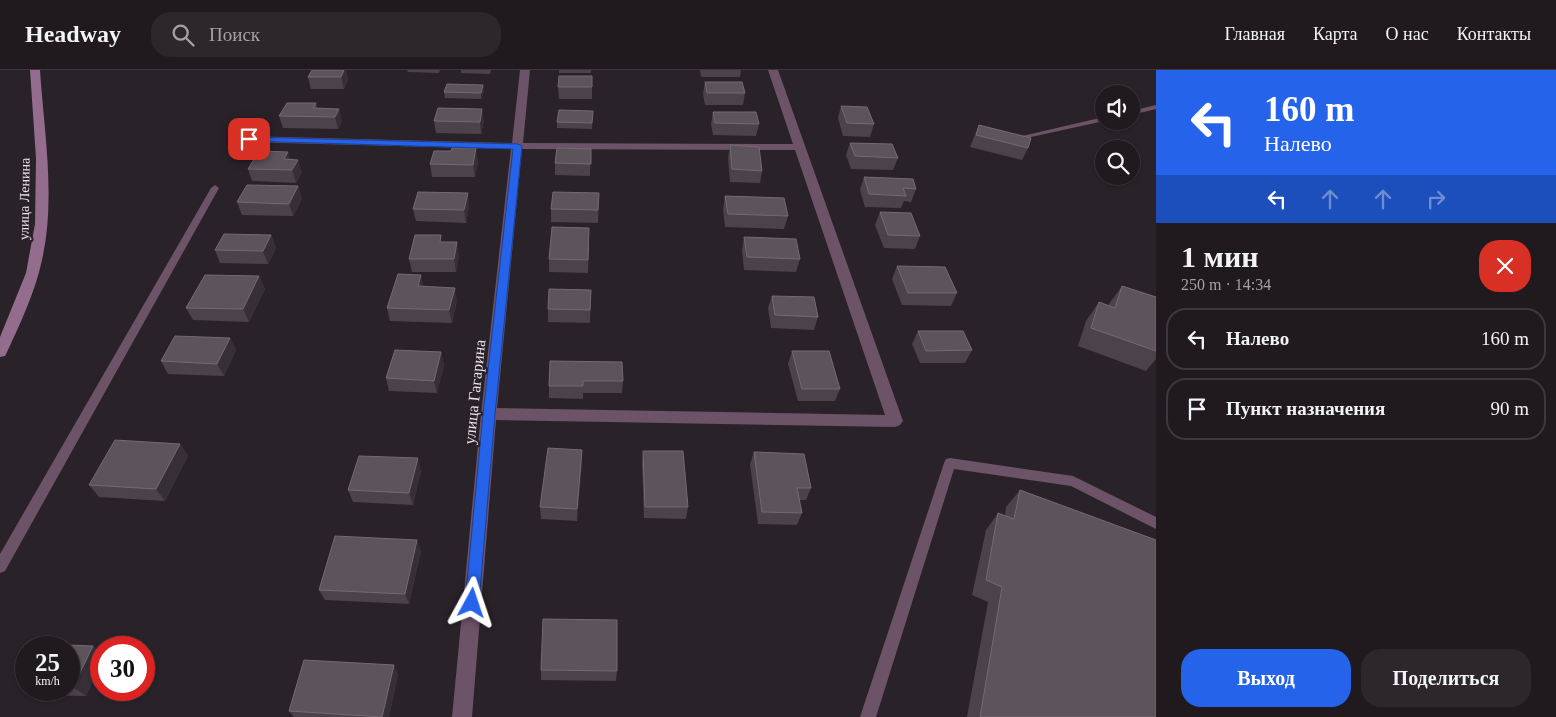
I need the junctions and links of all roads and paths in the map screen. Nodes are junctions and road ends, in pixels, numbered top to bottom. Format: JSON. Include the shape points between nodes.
{"nodes":[{"id":1,"x":35,"y":70,"type":"edge"},
{"id":2,"x":525,"y":70,"type":"edge"},
{"id":3,"x":773,"y":70,"type":"edge"},
{"id":4,"x":1156,"y":107,"type":"edge"},
{"id":5,"x":1140,"y":111,"type":"edge"},
{"id":6,"x":1095,"y":121,"type":"edge"},
{"id":7,"x":1022,"y":137,"type":"edge"},
{"id":8,"x":249,"y":139,"type":"dead end"},
{"id":9,"x":518,"y":146,"type":"junction"},
{"id":10,"x":800,"y":147,"type":"junction"},
{"id":11,"x":215,"y":188,"type":"dead end"},
{"id":12,"x":0,"y":352,"type":"edge"},
{"id":13,"x":489,"y":414,"type":"junction"},
{"id":14,"x":1156,"y":523,"type":"edge"},
{"id":15,"x":0,"y":567,"type":"edge"},
{"id":16,"x":462,"y":717,"type":"edge"},
{"id":17,"x":868,"y":717,"type":"edge"}],
"edges":[{"from":1,"to":12,"type":"main road","name":"улица Ленина","via":[[42,198],[39,245],[24,300]]},
{"from":2,"to":9,"type":"street","name":"улица Гагарина"},
{"from":3,"to":10,"type":"street"},
{"from":4,"to":5,"type":"lane"},
{"from":6,"to":7,"type":"lane"},
{"from":8,"to":9,"type":"street"},
{"from":9,"to":10,"type":"street"},
{"from":9,"to":13,"type":"street","name":"улица Гагарина"},
{"from":10,"to":13,"type":"street","via":[[895,421]]},
{"from":11,"to":15,"type":"lane"},
{"from":13,"to":16,"type":"street","name":"улица Гагарина"},
{"from":14,"to":17,"type":"lane","via":[[1073,481],[950,463]]}]}
